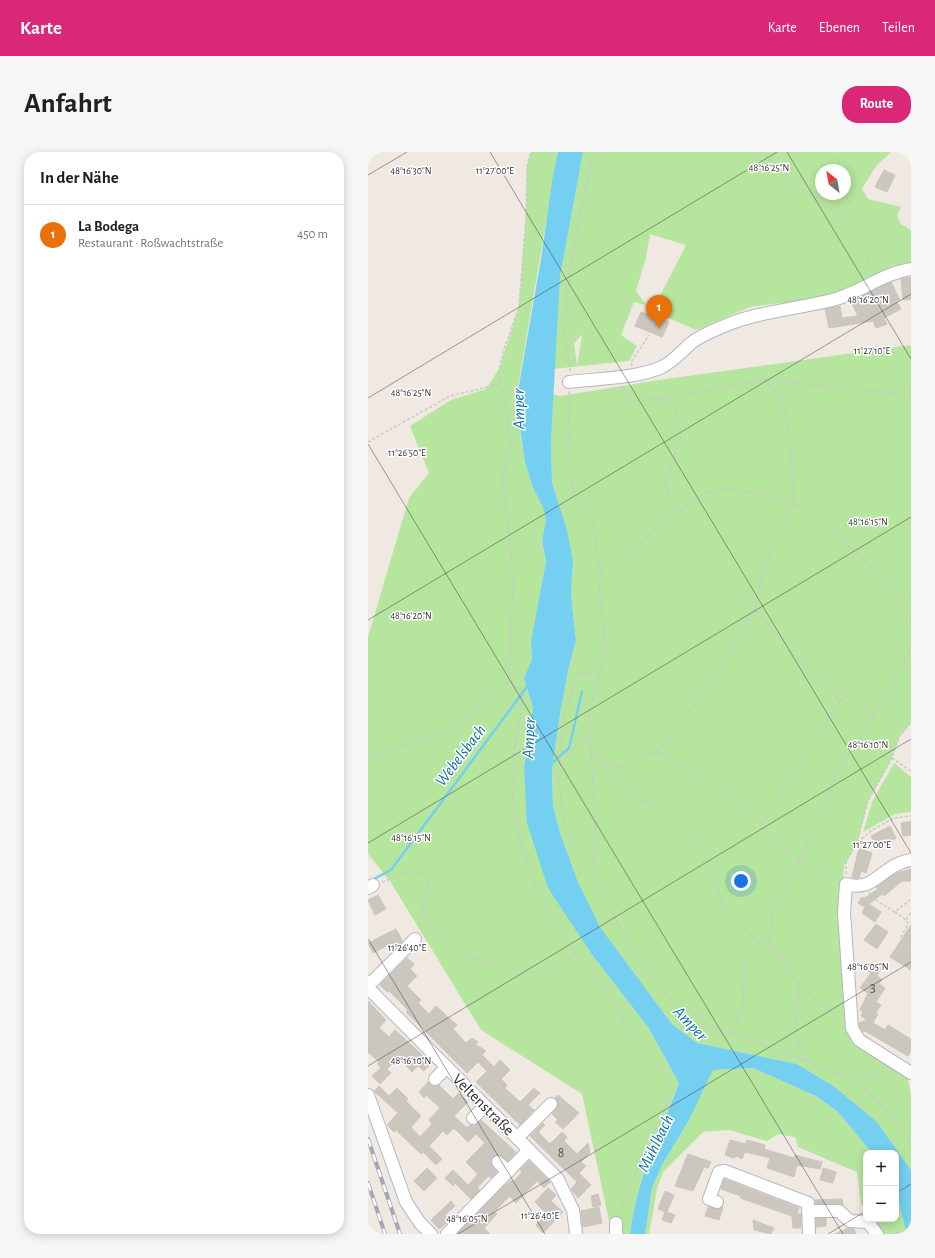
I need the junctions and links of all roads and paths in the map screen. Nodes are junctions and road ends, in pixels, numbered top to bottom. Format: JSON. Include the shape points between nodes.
{"nodes":[{"id":1,"x":531,"y":152,"type":"edge"},
{"id":2,"x":594,"y":152,"type":"edge"},
{"id":3,"x":761,"y":152,"type":"edge"},
{"id":4,"x":911,"y":268,"type":"edge"},
{"id":5,"x":876,"y":280,"type":"junction"},
{"id":6,"x":649,"y":335,"type":"dead end"},
{"id":7,"x":634,"y":374,"type":"junction"},
{"id":8,"x":615,"y":377,"type":"junction"},
{"id":9,"x":764,"y":379,"type":"junction"},
{"id":10,"x":569,"y":382,"type":"junction"},
{"id":11,"x":500,"y":384,"type":"junction"},
{"id":12,"x":911,"y":390,"type":"edge"},
{"id":13,"x":659,"y":399,"type":"junction"},
{"id":14,"x":368,"y":442,"type":"edge"},
{"id":15,"x":794,"y":504,"type":"junction"},
{"id":16,"x":683,"y":510,"type":"junction"},
{"id":17,"x":600,"y":570,"type":"junction"},
{"id":18,"x":739,"y":588,"type":"dead end"},
{"id":19,"x":755,"y":610,"type":"junction"},
{"id":20,"x":911,"y":619,"type":"edge"},
{"id":21,"x":911,"y":649,"type":"edge"},
{"id":22,"x":599,"y":676,"type":"junction"},
{"id":23,"x":509,"y":679,"type":"junction"},
{"id":24,"x":840,"y":701,"type":"junction"},
{"id":25,"x":874,"y":718,"type":"junction"},
{"id":26,"x":911,"y":722,"type":"edge"},
{"id":27,"x":590,"y":736,"type":"junction"},
{"id":28,"x":591,"y":751,"type":"junction"},
{"id":29,"x":657,"y":752,"type":"junction"},
{"id":30,"x":892,"y":758,"type":"junction"},
{"id":31,"x":368,"y":759,"type":"edge"},
{"id":32,"x":562,"y":763,"type":"junction"},
{"id":33,"x":602,"y":763,"type":"junction"},
{"id":34,"x":911,"y":771,"type":"edge"},
{"id":35,"x":911,"y":816,"type":"edge"},
{"id":36,"x":762,"y":822,"type":"junction"},
{"id":37,"x":857,"y":843,"type":"junction"},
{"id":38,"x":800,"y":858,"type":"junction"},
{"id":39,"x":911,"y":860,"type":"edge"},
{"id":40,"x":594,"y":862,"type":"junction"},
{"id":41,"x":846,"y":884,"type":"junction"},
{"id":42,"x":866,"y":885,"type":"junction"},
{"id":43,"x":370,"y":887,"type":"edge"},
{"id":44,"x":911,"y":899,"type":"edge"},
{"id":45,"x":895,"y":912,"type":"junction"},
{"id":46,"x":911,"y":913,"type":"edge"},
{"id":47,"x":906,"y":920,"type":"junction"},
{"id":48,"x":415,"y":939,"type":"dead end"},
{"id":49,"x":759,"y":941,"type":"junction"},
{"id":50,"x":911,"y":948,"type":"edge"},
{"id":51,"x":776,"y":953,"type":"junction"},
{"id":52,"x":576,"y":954,"type":"junction"},
{"id":53,"x":368,"y":983,"type":"edge"},
{"id":54,"x":800,"y":985,"type":"junction"},
{"id":55,"x":368,"y":988,"type":"edge"},
{"id":56,"x":852,"y":1028,"type":"junction"},
{"id":57,"x":732,"y":1033,"type":"junction"},
{"id":58,"x":807,"y":1060,"type":"junction"},
{"id":59,"x":897,"y":1064,"type":"junction"},
{"id":60,"x":447,"y":1067,"type":"junction"},
{"id":61,"x":911,"y":1073,"type":"edge"},
{"id":62,"x":435,"y":1079,"type":"dead end"},
{"id":63,"x":859,"y":1082,"type":"junction"},
{"id":64,"x":368,"y":1095,"type":"edge"},
{"id":65,"x":551,"y":1104,"type":"dead end"},
{"id":66,"x":485,"y":1106,"type":"junction"},
{"id":67,"x":473,"y":1118,"type":"dead end"},
{"id":68,"x":517,"y":1138,"type":"junction"},
{"id":69,"x":911,"y":1142,"type":"edge"},
{"id":70,"x":530,"y":1150,"type":"junction"},
{"id":71,"x":498,"y":1162,"type":"dead end"},
{"id":72,"x":508,"y":1172,"type":"junction"},
{"id":73,"x":717,"y":1202,"type":"dead end"},
{"id":74,"x":808,"y":1211,"type":"junction"},
{"id":75,"x":616,"y":1229,"type":"edge"},
{"id":76,"x":911,"y":1231,"type":"edge"},
{"id":77,"x":431,"y":1234,"type":"edge"},
{"id":78,"x":447,"y":1234,"type":"edge"},
{"id":79,"x":576,"y":1234,"type":"edge"},
{"id":80,"x":809,"y":1234,"type":"edge"},
{"id":81,"x":877,"y":1234,"type":"edge"},
{"id":82,"x":906,"y":1234,"type":"edge"}],
"edges":[{"from":1,"to":11,"type":"path","via":[[527,166],[519,308],[505,346],[499,370]]},
{"from":2,"to":10,"type":"path","via":[[575,239],[565,331],[571,361]]},
{"from":3,"to":5,"type":"path","via":[[803,190],[837,214],[863,249]]},
{"from":4,"to":5,"type":"street"},
{"from":5,"to":7,"type":"street","via":[[838,298],[749,317],[725,325],[689,344],[677,358],[660,368]]},
{"from":6,"to":7,"type":"path","via":[[631,362]]},
{"from":7,"to":8,"type":"street"},
{"from":8,"to":10,"type":"street"},
{"from":8,"to":13,"type":"path","via":[[628,401]]},
{"from":9,"to":12,"type":"path","via":[[891,394]]},
{"from":9,"to":13,"type":"path"},
{"from":9,"to":15,"type":"path","via":[[781,399],[789,429]]},
{"from":10,"to":17,"type":"path","via":[[568,470],[577,500],[593,521]]},
{"from":11,"to":14,"type":"path","via":[[450,396]]},
{"from":11,"to":23,"type":"path","via":[[505,400],[511,447],[502,476],[513,584]]},
{"from":13,"to":16,"type":"path","via":[[674,408],[682,433],[665,484],[669,498]]},
{"from":15,"to":16,"type":"path","via":[[766,494],[732,488],[704,493]]},
{"from":15,"to":19,"type":"path","via":[[762,573]]},
{"from":15,"to":20,"type":"path","via":[[807,511],[860,556]]},
{"from":16,"to":17,"type":"path","via":[[658,527],[630,552]]},
{"from":17,"to":22,"type":"path","via":[[599,590],[606,651]]},
{"from":18,"to":19,"type":"path"},
{"from":19,"to":24,"type":"path"},
{"from":19,"to":29,"type":"path","via":[[700,697]]},
{"from":21,"to":25,"type":"path"},
{"from":22,"to":27,"type":"path","via":[[590,708]]},
{"from":22,"to":32,"type":"path","via":[[578,672],[562,723],[561,746],[554,756]]},
{"from":23,"to":31,"type":"path","via":[[504,686],[445,732],[416,743],[381,751]]},
{"from":23,"to":52,"type":"path","via":[[524,694],[512,765],[514,817],[531,878],[568,945]]},
{"from":24,"to":25,"type":"path","via":[[849,695]]},
{"from":24,"to":36,"type":"path"},
{"from":25,"to":38,"type":"path","via":[[840,766]]},
{"from":26,"to":30,"type":"path","via":[[899,737]]},
{"from":27,"to":28,"type":"path"},
{"from":27,"to":32,"type":"path","via":[[578,742]]},
{"from":28,"to":33,"type":"path"},
{"from":28,"to":40,"type":"path","via":[[595,814]]},
{"from":29,"to":33,"type":"path","via":[[621,767]]},
{"from":29,"to":36,"type":"path","via":[[704,778],[755,814]]},
{"from":30,"to":34,"type":"path"},
{"from":30,"to":37,"type":"path","via":[[868,801]]},
{"from":32,"to":40,"type":"path","via":[[557,770],[566,832]]},
{"from":33,"to":49,"type":"path","via":[[626,792],[664,813],[703,852],[725,908]]},
{"from":35,"to":37,"type":"path","via":[[894,818],[872,830]]},
{"from":36,"to":38,"type":"path","via":[[777,846]]},
{"from":37,"to":41,"type":"path","via":[[846,861]]},
{"from":38,"to":41,"type":"path"},
{"from":38,"to":51,"type":"path","via":[[772,915],[770,943]]},
{"from":39,"to":42,"type":"street","via":[[893,865]]},
{"from":40,"to":57,"type":"path","via":[[594,878],[632,950],[670,998],[710,1025]]},
{"from":41,"to":42,"type":"street"},
{"from":41,"to":56,"type":"street","via":[[844,913]]},
{"from":42,"to":45,"type":"path","via":[[877,901]]},
{"from":43,"to":52,"type":"path","via":[[410,872],[421,873],[429,882],[430,889],[422,907],[424,917],[441,943],[494,964],[546,974]]},
{"from":44,"to":45,"type":"path"},
{"from":45,"to":47,"type":"path"},
{"from":46,"to":47,"type":"path"},
{"from":47,"to":50,"type":"path","via":[[908,924],[901,937],[902,943]]},
{"from":48,"to":53,"type":"street"},
{"from":49,"to":51,"type":"path"},
{"from":49,"to":57,"type":"path","via":[[744,965],[743,1009]]},
{"from":51,"to":54,"type":"path"},
{"from":52,"to":75,"type":"path","via":[[584,961],[618,1009],[625,1028],[663,1070],[670,1085],[668,1104],[655,1128]]},
{"from":54,"to":56,"type":"path"},
{"from":54,"to":58,"type":"path","via":[[794,1035]]},
{"from":55,"to":60,"type":"street","name":"Veltenstraße"},
{"from":56,"to":59,"type":"street","via":[[859,1040]]},
{"from":57,"to":58,"type":"path"},
{"from":58,"to":63,"type":"path"},
{"from":59,"to":61,"type":"street"},
{"from":59,"to":63,"type":"path"},
{"from":60,"to":62,"type":"street"},
{"from":60,"to":66,"type":"street","name":"Veltenstraße"},
{"from":63,"to":69,"type":"path"},
{"from":64,"to":77,"type":"street","via":[[406,1202]]},
{"from":65,"to":68,"type":"street"},
{"from":66,"to":67,"type":"street"},
{"from":66,"to":68,"type":"street","name":"Veltenstraße"},
{"from":68,"to":70,"type":"street","name":"Veltenstraße"},
{"from":70,"to":72,"type":"street"},
{"from":70,"to":79,"type":"street","name":"Veltenstraße","via":[[557,1178],[573,1210]]},
{"from":71,"to":72,"type":"street"},
{"from":72,"to":78,"type":"street"},
{"from":73,"to":74,"type":"street","via":[[709,1199],[719,1172],[725,1171],[808,1203]]},
{"from":74,"to":80,"type":"street"},
{"from":74,"to":81,"type":"street","via":[[839,1211],[850,1221],[868,1222]]},
{"from":76,"to":82,"type":"path"}]}
